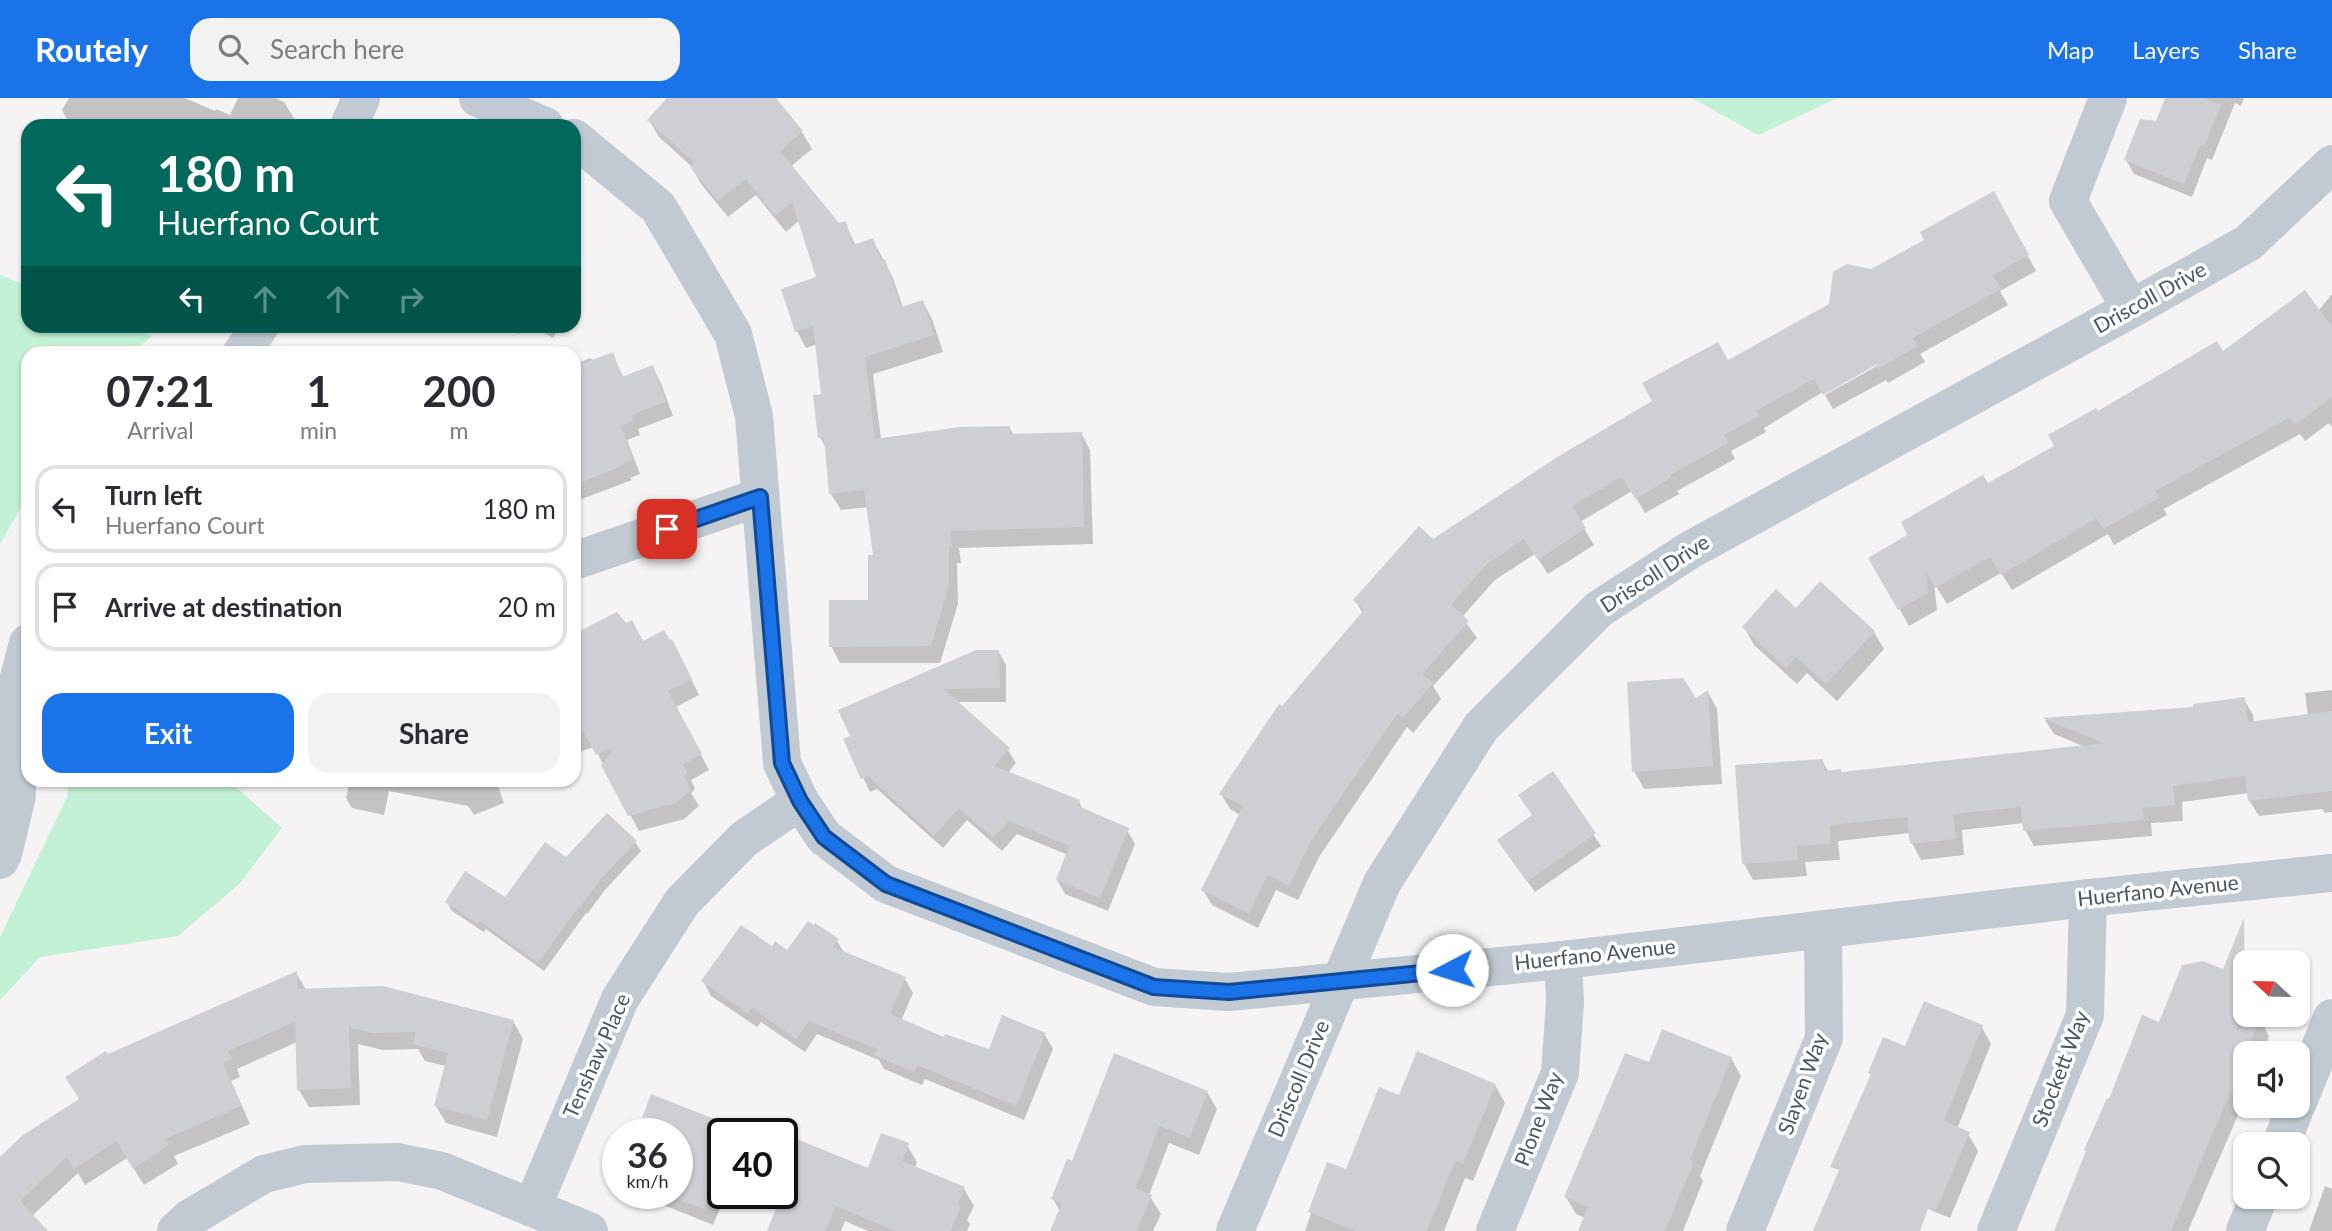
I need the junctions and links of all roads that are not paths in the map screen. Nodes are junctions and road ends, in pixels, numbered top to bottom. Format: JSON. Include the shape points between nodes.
{"nodes":[{"id":1,"x":360,"y":98,"type":"edge"},
{"id":2,"x":478,"y":98,"type":"edge"},
{"id":3,"x":2108,"y":98,"type":"edge"},
{"id":4,"x":352,"y":119,"type":"edge"},
{"id":5,"x":528,"y":119,"type":"edge"},
{"id":6,"x":581,"y":144,"type":"edge"},
{"id":7,"x":2332,"y":163,"type":"edge"},
{"id":8,"x":2131,"y":309,"type":"junction"},
{"id":9,"x":760,"y":497,"type":"junction"},
{"id":10,"x":581,"y":559,"type":"edge"},
{"id":11,"x":21,"y":670,"type":"edge"},
{"id":12,"x":800,"y":801,"type":"junction"},
{"id":13,"x":0,"y":860,"type":"edge"},
{"id":14,"x":2332,"y":873,"type":"edge"},
{"id":15,"x":2088,"y":898,"type":"junction"},
{"id":16,"x":1824,"y":929,"type":"junction"},
{"id":17,"x":1563,"y":960,"type":"junction"},
{"id":18,"x":1340,"y":980,"type":"junction"},
{"id":19,"x":2332,"y":1018,"type":"edge"},
{"id":20,"x":2310,"y":1072,"type":"edge"},
{"id":21,"x":533,"y":1208,"type":"junction"},
{"id":22,"x":2254,"y":1209,"type":"edge"},
{"id":23,"x":176,"y":1231,"type":"edge"},
{"id":24,"x":589,"y":1231,"type":"edge"},
{"id":25,"x":1235,"y":1231,"type":"edge"},
{"id":26,"x":1494,"y":1231,"type":"edge"},
{"id":27,"x":1745,"y":1231,"type":"edge"},
{"id":28,"x":1996,"y":1231,"type":"edge"},
{"id":29,"x":2245,"y":1231,"type":"edge"}],
"edges":[{"from":1,"to":4,"type":"street"},
{"from":2,"to":5,"type":"street"},
{"from":3,"to":8,"type":"street","via":[[2068,201]]},
{"from":6,"to":9,"type":"street","name":"Huerfano Avenue","via":[[658,207],[733,334],[754,416]]},
{"from":7,"to":8,"type":"street","name":"Driscoll Drive","via":[[2248,243]]},
{"from":8,"to":18,"type":"street","name":"Driscoll Drive","via":[[1690,550],[1599,609],[1481,727],[1382,883]]},
{"from":9,"to":10,"type":"street"},
{"from":9,"to":12,"type":"street","name":"Huerfano Avenue","via":[[782,763]]},
{"from":11,"to":13,"type":"street","via":[[17,685],[17,795]]},
{"from":12,"to":18,"type":"street","name":"Huerfano Avenue","via":[[824,837],[886,884],[1154,987],[1229,992]]},
{"from":12,"to":21,"type":"street","name":"Tenshaw Place","via":[[744,839],[682,902],[620,999]]},
{"from":14,"to":15,"type":"street","name":"Huerfano Avenue"},
{"from":15,"to":16,"type":"street","name":"Huerfano Avenue"},
{"from":15,"to":28,"type":"street","name":"Stockett Way","via":[[2085,1015]]},
{"from":16,"to":17,"type":"street","name":"Huerfano Avenue"},
{"from":16,"to":27,"type":"street","name":"Slayen Way","via":[[1824,1038]]},
{"from":17,"to":18,"type":"street","name":"Huerfano Avenue"},
{"from":17,"to":26,"type":"street","name":"Plone Way","via":[[1560,1073]]},
{"from":18,"to":25,"type":"street","name":"Driscoll Drive"},
{"from":19,"to":20,"type":"street"},
{"from":21,"to":23,"type":"street","via":[[442,1171],[398,1163],[305,1164],[264,1174]]},
{"from":21,"to":24,"type":"street"},
{"from":22,"to":29,"type":"street"}]}
